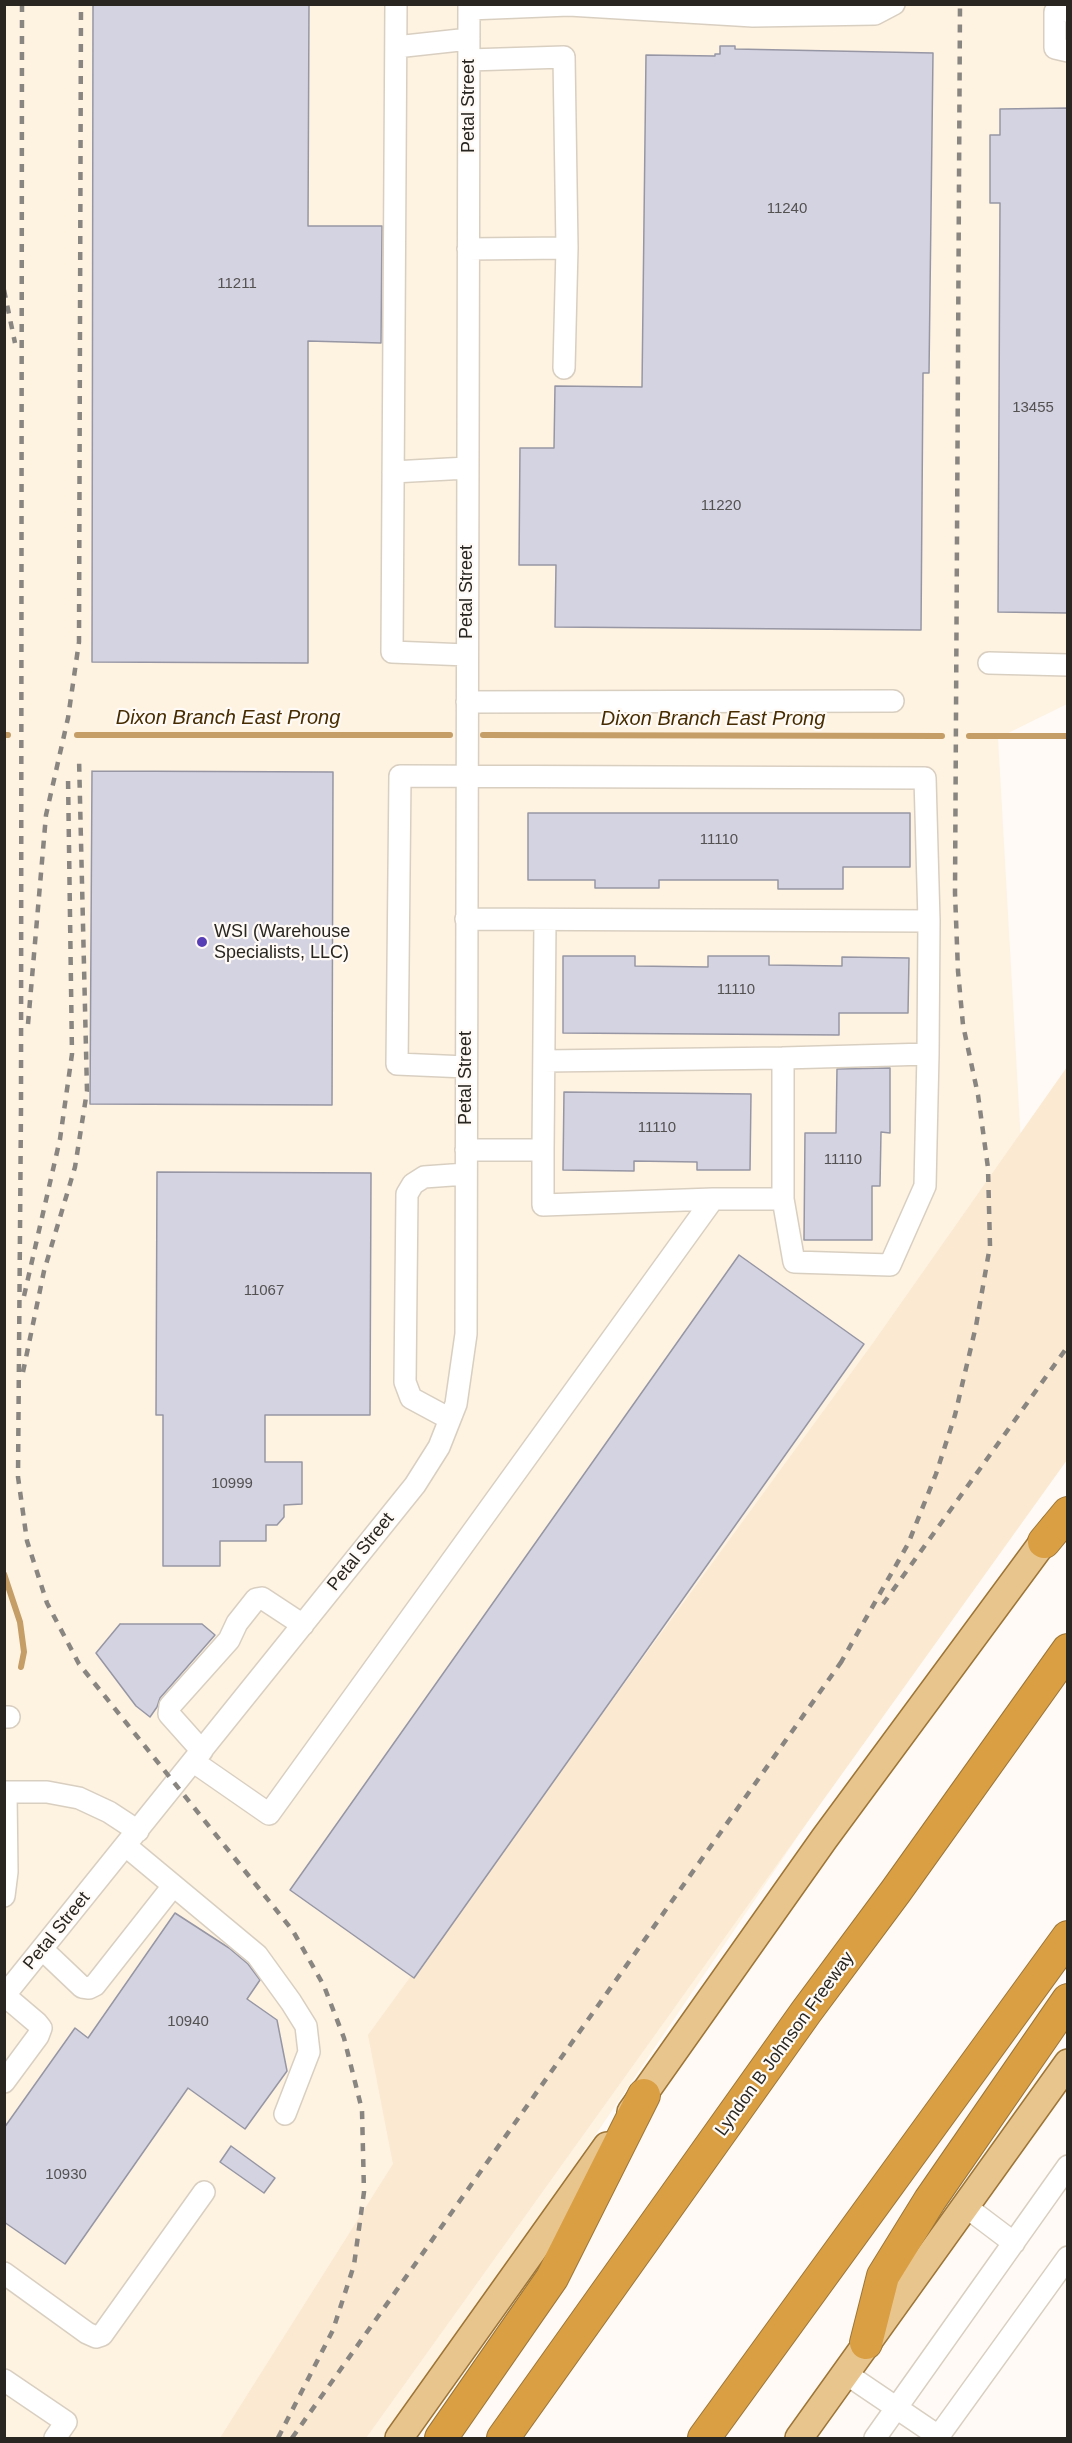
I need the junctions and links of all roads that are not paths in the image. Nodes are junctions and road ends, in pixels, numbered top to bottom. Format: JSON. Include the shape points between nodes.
{"nodes":[{"id":1,"x":396,"y":4,"type":"edge"},
{"id":2,"x":894,"y":4,"type":"edge"},
{"id":3,"x":614,"y":6,"type":"edge"},
{"id":4,"x":469,"y":7,"type":"edge"},
{"id":5,"x":1068,"y":11,"type":"edge"},
{"id":6,"x":396,"y":47,"type":"junction"},
{"id":7,"x":469,"y":50,"type":"junction"},
{"id":8,"x":1068,"y":51,"type":"edge"},
{"id":9,"x":567,"y":248,"type":"junction"},
{"id":10,"x":468,"y":249,"type":"junction"},
{"id":11,"x":564,"y":368,"type":"dead end"},
{"id":12,"x":467,"y":468,"type":"junction"},
{"id":13,"x":393,"y":472,"type":"junction"},
{"id":14,"x":467,"y":655,"type":"junction"},
{"id":15,"x":988,"y":663,"type":"dead end"},
{"id":16,"x":1068,"y":665,"type":"edge"},
{"id":17,"x":893,"y":701,"type":"dead end"},
{"id":18,"x":467,"y":702,"type":"junction"},
{"id":19,"x":466,"y":775,"type":"junction"},
{"id":20,"x":466,"y":920,"type":"junction"},
{"id":21,"x":545,"y":921,"type":"junction"},
{"id":22,"x":929,"y":921,"type":"junction"},
{"id":23,"x":928,"y":1054,"type":"junction"},
{"id":24,"x":783,"y":1058,"type":"junction"},
{"id":25,"x":544,"y":1061,"type":"junction"},
{"id":26,"x":466,"y":1067,"type":"junction"},
{"id":27,"x":466,"y":1150,"type":"junction"},
{"id":28,"x":543,"y":1150,"type":"junction"},
{"id":29,"x":466,"y":1174,"type":"junction"},
{"id":30,"x":713,"y":1199,"type":"junction"},
{"id":31,"x":783,"y":1199,"type":"junction"},
{"id":32,"x":450,"y":1419,"type":"junction"},
{"id":33,"x":1068,"y":1507,"type":"edge"},
{"id":34,"x":1068,"y":1513,"type":"edge"},
{"id":35,"x":1044,"y":1542,"type":"junction"},
{"id":36,"x":303,"y":1625,"type":"junction"},
{"id":37,"x":1068,"y":1650,"type":"edge"},
{"id":38,"x":198,"y":1756,"type":"junction"},
{"id":39,"x":132,"y":1838,"type":"junction"},
{"id":40,"x":174,"y":1886,"type":"junction"},
{"id":41,"x":4,"y":1896,"type":"edge"},
{"id":42,"x":1068,"y":1937,"type":"edge"},
{"id":43,"x":42,"y":1949,"type":"junction"},
{"id":44,"x":5,"y":1995,"type":"edge"},
{"id":45,"x":1068,"y":2000,"type":"edge"},
{"id":46,"x":1068,"y":2063,"type":"edge"},
{"id":47,"x":4,"y":2082,"type":"edge"},
{"id":48,"x":644,"y":2095,"type":"junction"},
{"id":49,"x":285,"y":2114,"type":"dead end"},
{"id":50,"x":1068,"y":2166,"type":"edge"},
{"id":51,"x":204,"y":2192,"type":"dead end"},
{"id":52,"x":965,"y":2206,"type":"junction"},
{"id":53,"x":1014,"y":2242,"type":"junction"},
{"id":54,"x":1068,"y":2257,"type":"edge"},
{"id":55,"x":4,"y":2272,"type":"edge"},
{"id":56,"x":866,"y":2343,"type":"junction"},
{"id":57,"x":845,"y":2373,"type":"junction"},
{"id":58,"x":8,"y":2390,"type":"edge"},
{"id":59,"x":897,"y":2408,"type":"junction"},
{"id":60,"x":940,"y":2438,"type":"edge"},
{"id":61,"x":55,"y":2439,"type":"edge"},
{"id":62,"x":399,"y":2439,"type":"edge"},
{"id":63,"x":441,"y":2439,"type":"edge"},
{"id":64,"x":503,"y":2439,"type":"edge"},
{"id":65,"x":704,"y":2439,"type":"edge"},
{"id":66,"x":799,"y":2439,"type":"edge"},
{"id":67,"x":875,"y":2439,"type":"edge"}],
"edges":[{"from":1,"to":6,"type":"street"},
{"from":2,"to":3,"type":"street","via":[[875,14],[753,16]]},
{"from":3,"to":4,"type":"street"},
{"from":4,"to":7,"type":"street","name":"Petal Street"},
{"from":5,"to":8,"type":"street","via":[[1055,12],[1055,48]]},
{"from":6,"to":7,"type":"street"},
{"from":6,"to":13,"type":"street"},
{"from":7,"to":9,"type":"street","via":[[564,57]]},
{"from":7,"to":10,"type":"street","name":"Petal Street"},
{"from":9,"to":10,"type":"street"},
{"from":9,"to":11,"type":"street"},
{"from":10,"to":12,"type":"street","name":"Petal Street"},
{"from":12,"to":13,"type":"street"},
{"from":12,"to":14,"type":"street","name":"Petal Street"},
{"from":13,"to":14,"type":"street","via":[[392,652]]},
{"from":14,"to":18,"type":"street","name":"Petal Street"},
{"from":15,"to":16,"type":"street"},
{"from":17,"to":18,"type":"street"},
{"from":18,"to":19,"type":"street","name":"Petal Street"},
{"from":19,"to":20,"type":"street","name":"Petal Street"},
{"from":19,"to":22,"type":"street","via":[[925,778]]},
{"from":19,"to":26,"type":"street","via":[[400,777],[398,1064]]},
{"from":20,"to":21,"type":"street"},
{"from":20,"to":26,"type":"street","name":"Petal Street"},
{"from":21,"to":22,"type":"street"},
{"from":21,"to":25,"type":"street"},
{"from":22,"to":23,"type":"street"},
{"from":23,"to":24,"type":"street"},
{"from":23,"to":31,"type":"street","via":[[925,1186],[890,1265],[794,1262]]},
{"from":24,"to":25,"type":"street"},
{"from":24,"to":31,"type":"street"},
{"from":25,"to":28,"type":"street"},
{"from":26,"to":27,"type":"street","name":"Petal Street"},
{"from":27,"to":28,"type":"street"},
{"from":27,"to":29,"type":"street","name":"Petal Street"},
{"from":28,"to":30,"type":"street","via":[[543,1205]]},
{"from":29,"to":32,"type":"street","name":"Petal Street","via":[[466,1334],[456,1404]]},
{"from":29,"to":32,"type":"street","via":[[424,1177],[407,1194],[405,1382],[411,1398]]},
{"from":30,"to":31,"type":"street"},
{"from":30,"to":38,"type":"street","via":[[270,1814]]},
{"from":32,"to":36,"type":"street","name":"Petal Street","via":[[439,1447],[415,1485]]},
{"from":33,"to":35,"type":"main road"},
{"from":34,"to":35,"type":"highway"},
{"from":35,"to":48,"type":"main road","via":[[824,1839]]},
{"from":36,"to":38,"type":"street","name":"Petal Street"},
{"from":36,"to":38,"type":"street","via":[[262,1598],[256,1599],[229,1640],[170,1706],[169,1714]]},
{"from":37,"to":64,"type":"highway","name":"Lyndon B Johnson Freeway"},
{"from":38,"to":39,"type":"street","name":"Petal Street"},
{"from":39,"to":40,"type":"street"},
{"from":39,"to":41,"type":"street","via":[[110,1812],[79,1798],[47,1792],[6,1792]]},
{"from":39,"to":43,"type":"street","name":"Petal Street"},
{"from":40,"to":43,"type":"street","via":[[89,1988],[82,1987]]},
{"from":40,"to":49,"type":"street","via":[[257,1955],[306,2026],[309,2052]]},
{"from":42,"to":65,"type":"highway"},
{"from":43,"to":44,"type":"street","name":"Petal Street"},
{"from":44,"to":47,"type":"street","via":[[41,2028]]},
{"from":45,"to":56,"type":"highway","via":[[930,2200],[883,2276]]},
{"from":46,"to":52,"type":"main road"},
{"from":48,"to":62,"type":"main road"},
{"from":48,"to":63,"type":"highway","via":[[552,2278]]},
{"from":50,"to":53,"type":"street"},
{"from":51,"to":55,"type":"street","via":[[102,2335],[87,2333]]},
{"from":52,"to":53,"type":"street"},
{"from":52,"to":56,"type":"main road"},
{"from":53,"to":59,"type":"street"},
{"from":54,"to":60,"type":"street"},
{"from":56,"to":57,"type":"main road"},
{"from":57,"to":59,"type":"street"},
{"from":57,"to":66,"type":"main road"},
{"from":58,"to":61,"type":"street","via":[[66,2422]]},
{"from":59,"to":60,"type":"street"},
{"from":59,"to":67,"type":"street"}]}
